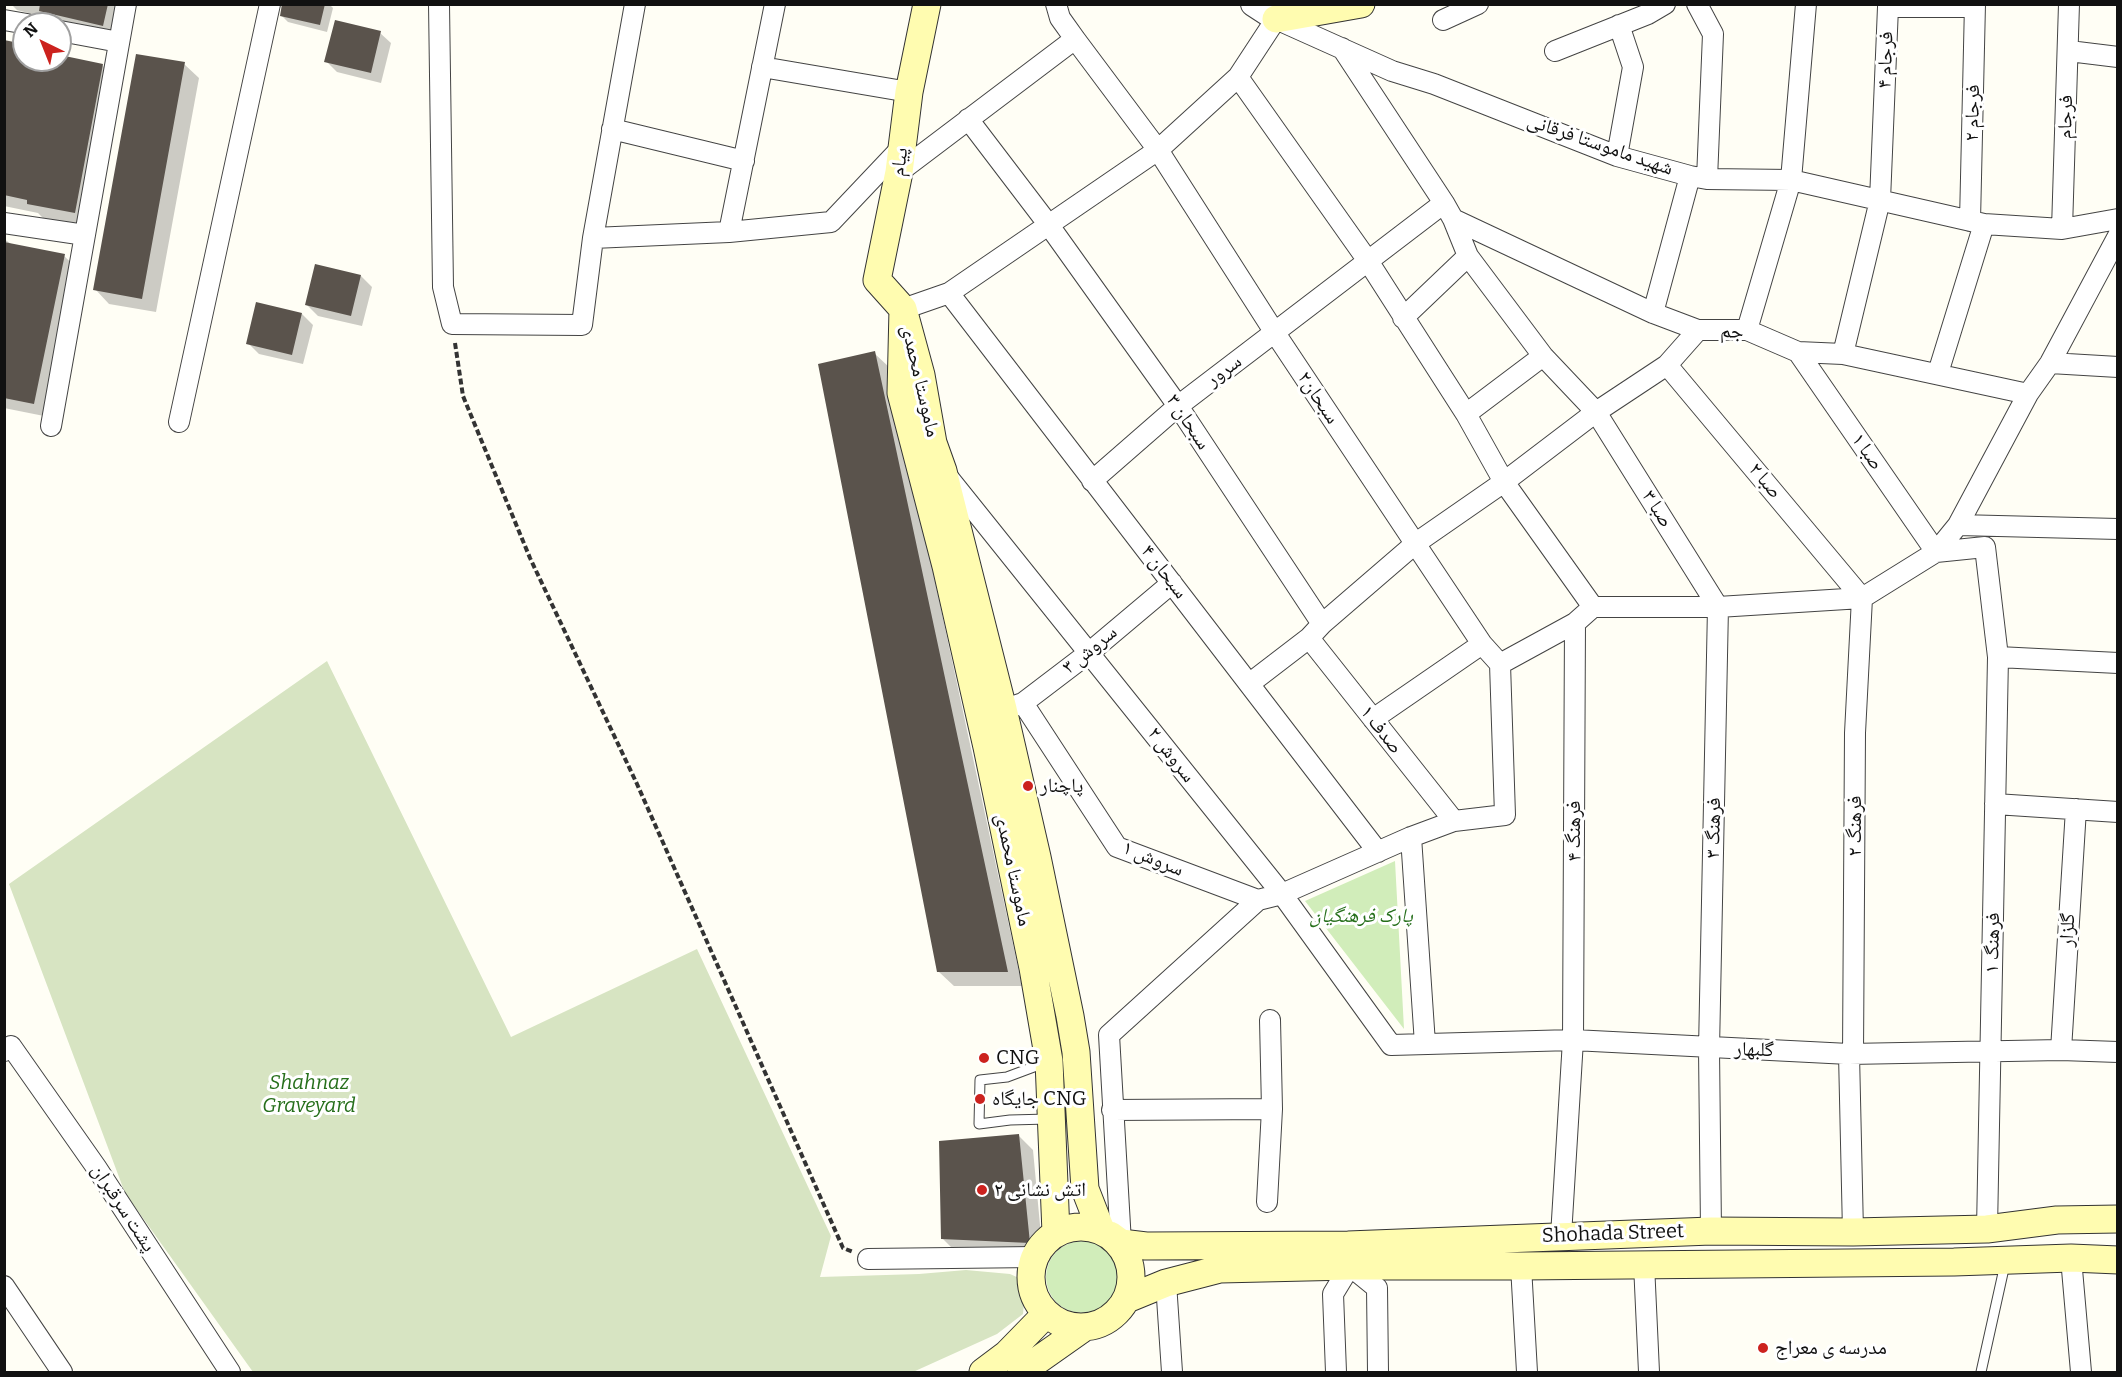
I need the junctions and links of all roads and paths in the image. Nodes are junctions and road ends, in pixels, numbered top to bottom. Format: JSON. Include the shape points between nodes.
{"nodes":[{"id":1,"x":126,"y":4,"type":"edge"},
{"id":2,"x":270,"y":4,"type":"edge"},
{"id":3,"x":439,"y":4,"type":"edge"},
{"id":4,"x":635,"y":4,"type":"edge"},
{"id":5,"x":775,"y":4,"type":"edge"},
{"id":6,"x":927,"y":4,"type":"edge"},
{"id":7,"x":1056,"y":4,"type":"edge"},
{"id":8,"x":1253,"y":4,"type":"edge"},
{"id":9,"x":1361,"y":4,"type":"edge"},
{"id":10,"x":1478,"y":4,"type":"edge"},
{"id":11,"x":1665,"y":4,"type":"edge"},
{"id":12,"x":1697,"y":4,"type":"edge"},
{"id":13,"x":1806,"y":4,"type":"edge"},
{"id":14,"x":2070,"y":4,"type":"edge"},
{"id":15,"x":1975,"y":6,"type":"edge"},
{"id":16,"x":1645,"y":9,"type":"edge"},
{"id":17,"x":1278,"y":12,"type":"edge"},
{"id":18,"x":1443,"y":20,"type":"dead end"},
{"id":19,"x":1618,"y":25,"type":"junction"},
{"id":20,"x":72,"y":33,"type":"edge"},
{"id":21,"x":1075,"y":39,"type":"junction"},
{"id":22,"x":119,"y":42,"type":"junction"},
{"id":23,"x":1342,"y":48,"type":"junction"},
{"id":24,"x":1555,"y":51,"type":"dead end"},
{"id":25,"x":2069,"y":51,"type":"junction"},
{"id":26,"x":2118,"y":57,"type":"edge"},
{"id":27,"x":762,"y":67,"type":"junction"},
{"id":28,"x":1238,"y":77,"type":"junction"},
{"id":29,"x":909,"y":92,"type":"junction"},
{"id":30,"x":968,"y":119,"type":"junction"},
{"id":31,"x":612,"y":129,"type":"junction"},
{"id":32,"x":1158,"y":150,"type":"junction"},
{"id":33,"x":1617,"y":156,"type":"junction"},
{"id":34,"x":901,"y":160,"type":"junction"},
{"id":35,"x":744,"y":161,"type":"junction"},
{"id":36,"x":1699,"y":177,"type":"junction"},
{"id":37,"x":1791,"y":180,"type":"junction"},
{"id":38,"x":1880,"y":200,"type":"junction"},
{"id":39,"x":1449,"y":211,"type":"junction"},
{"id":40,"x":2118,"y":219,"type":"edge"},
{"id":41,"x":1977,"y":222,"type":"junction"},
{"id":42,"x":4,"y":223,"type":"edge"},
{"id":43,"x":1048,"y":224,"type":"junction"},
{"id":44,"x":2062,"y":229,"type":"junction"},
{"id":45,"x":729,"y":232,"type":"junction"},
{"id":46,"x":85,"y":235,"type":"junction"},
{"id":47,"x":2118,"y":236,"type":"edge"},
{"id":48,"x":593,"y":238,"type":"junction"},
{"id":49,"x":1468,"y":256,"type":"junction"},
{"id":50,"x":1368,"y":261,"type":"junction"},
{"id":51,"x":949,"y":293,"type":"junction"},
{"id":52,"x":903,"y":309,"type":"junction"},
{"id":53,"x":1653,"y":313,"type":"junction"},
{"id":54,"x":1403,"y":318,"type":"junction"},
{"id":55,"x":452,"y":324,"type":"junction"},
{"id":56,"x":1698,"y":330,"type":"junction"},
{"id":57,"x":1747,"y":330,"type":"junction"},
{"id":58,"x":1275,"y":333,"type":"junction"},
{"id":59,"x":1798,"y":352,"type":"junction"},
{"id":60,"x":1843,"y":354,"type":"junction"},
{"id":61,"x":1543,"y":356,"type":"junction"},
{"id":62,"x":2050,"y":363,"type":"junction"},
{"id":63,"x":1667,"y":365,"type":"junction"},
{"id":64,"x":2118,"y":367,"type":"edge"},
{"id":65,"x":1938,"y":373,"type":"junction"},
{"id":66,"x":2028,"y":394,"type":"junction"},
{"id":67,"x":1178,"y":406,"type":"junction"},
{"id":68,"x":1596,"y":412,"type":"junction"},
{"id":69,"x":1466,"y":414,"type":"junction"},
{"id":70,"x":179,"y":422,"type":"dead end"},
{"id":71,"x":51,"y":426,"type":"dead end"},
{"id":72,"x":943,"y":471,"type":"junction"},
{"id":73,"x":1092,"y":481,"type":"junction"},
{"id":74,"x":1504,"y":482,"type":"junction"},
{"id":75,"x":1958,"y":525,"type":"junction"},
{"id":76,"x":2118,"y":529,"type":"edge"},
{"id":77,"x":1416,"y":543,"type":"junction"},
{"id":78,"x":1936,"y":552,"type":"junction"},
{"id":79,"x":1173,"y":583,"type":"junction"},
{"id":80,"x":1862,"y":598,"type":"junction"},
{"id":81,"x":1593,"y":607,"type":"junction"},
{"id":82,"x":1718,"y":607,"type":"junction"},
{"id":83,"x":1575,"y":622,"type":"junction"},
{"id":84,"x":1316,"y":631,"type":"junction"},
{"id":85,"x":1482,"y":644,"type":"junction"},
{"id":86,"x":1090,"y":652,"type":"junction"},
{"id":87,"x":1998,"y":657,"type":"junction"},
{"id":88,"x":2118,"y":663,"type":"edge"},
{"id":89,"x":1500,"y":664,"type":"junction"},
{"id":90,"x":1249,"y":684,"type":"junction"},
{"id":91,"x":1013,"y":706,"type":"junction"},
{"id":92,"x":1373,"y":719,"type":"junction"},
{"id":93,"x":1995,"y":804,"type":"junction"},
{"id":94,"x":2076,"y":809,"type":"junction"},
{"id":95,"x":2118,"y":812,"type":"edge"},
{"id":96,"x":1454,"y":821,"type":"junction"},
{"id":97,"x":1411,"y":837,"type":"junction"},
{"id":98,"x":1378,"y":852,"type":"junction"},
{"id":99,"x":1282,"y":894,"type":"junction"},
{"id":100,"x":1258,"y":900,"type":"junction"},
{"id":101,"x":1270,"y":1020,"type":"dead end"},
{"id":102,"x":1574,"y":1040,"type":"junction"},
{"id":103,"x":1425,"y":1044,"type":"junction"},
{"id":104,"x":1391,"y":1045,"type":"joint"},
{"id":105,"x":8,"y":1048,"type":"edge"},
{"id":106,"x":1709,"y":1048,"type":"junction"},
{"id":107,"x":2061,"y":1050,"type":"junction"},
{"id":108,"x":1991,"y":1052,"type":"junction"},
{"id":109,"x":2118,"y":1052,"type":"edge"},
{"id":110,"x":1851,"y":1054,"type":"junction"},
{"id":111,"x":1049,"y":1061,"type":"junction"},
{"id":112,"x":1272,"y":1109,"type":"junction"},
{"id":113,"x":1112,"y":1110,"type":"junction"},
{"id":114,"x":1053,"y":1119,"type":"junction"},
{"id":115,"x":1268,"y":1202,"type":"dead end"},
{"id":116,"x":2118,"y":1219,"type":"edge"},
{"id":117,"x":1986,"y":1228,"type":"junction"},
{"id":118,"x":1711,"y":1231,"type":"junction"},
{"id":119,"x":1853,"y":1232,"type":"junction"},
{"id":120,"x":1056,"y":1233,"type":"junction"},
{"id":121,"x":1111,"y":1236,"type":"junction"},
{"id":122,"x":1561,"y":1236,"type":"junction"},
{"id":123,"x":1349,"y":1255,"type":"junction"},
{"id":124,"x":1035,"y":1257,"type":"junction"},
{"id":125,"x":2071,"y":1258,"type":"junction"},
{"id":126,"x":868,"y":1259,"type":"joint"},
{"id":127,"x":2006,"y":1260,"type":"junction"},
{"id":128,"x":2118,"y":1260,"type":"edge"},
{"id":129,"x":1644,"y":1264,"type":"junction"},
{"id":130,"x":1521,"y":1266,"type":"junction"},
{"id":131,"x":1166,"y":1283,"type":"junction"},
{"id":132,"x":4,"y":1286,"type":"edge"},
{"id":133,"x":1127,"y":1299,"type":"junction"},
{"id":134,"x":1046,"y":1314,"type":"junction"},
{"id":135,"x":1085,"y":1327,"type":"junction"},
{"id":136,"x":221,"y":1369,"type":"edge"},
{"id":137,"x":62,"y":1372,"type":"edge"},
{"id":138,"x":983,"y":1372,"type":"edge"},
{"id":139,"x":1021,"y":1372,"type":"edge"},
{"id":140,"x":1172,"y":1372,"type":"edge"},
{"id":141,"x":1336,"y":1372,"type":"edge"},
{"id":142,"x":1378,"y":1372,"type":"edge"},
{"id":143,"x":1527,"y":1372,"type":"edge"},
{"id":144,"x":1649,"y":1372,"type":"edge"},
{"id":145,"x":1981,"y":1372,"type":"edge"},
{"id":146,"x":2080,"y":1372,"type":"edge"}],
"edges":[{"from":1,"to":22,"type":"street"},
{"from":2,"to":70,"type":"street"},
{"from":3,"to":55,"type":"street","via":[[443,287]]},
{"from":4,"to":31,"type":"street"},
{"from":5,"to":27,"type":"street"},
{"from":6,"to":29,"type":"main road","name":"پیام"},
{"from":7,"to":21,"type":"street","name":"سبحان۲","via":[[1060,18]]},
{"from":8,"to":17,"type":"street"},
{"from":9,"to":17,"type":"main road"},
{"from":10,"to":18,"type":"street"},
{"from":11,"to":16,"type":"street"},
{"from":12,"to":36,"type":"street","via":[[1713,34]]},
{"from":13,"to":37,"type":"street"},
{"from":14,"to":25,"type":"street","name":"فرجام"},
{"from":15,"to":38,"type":"street","name":"فرجام ۴","via":[[1888,7]]},
{"from":15,"to":41,"type":"street","name":"فرجام ۲"},
{"from":16,"to":19,"type":"street"},
{"from":17,"to":23,"type":"street","name":"شهید ماموستا فرقانی"},
{"from":17,"to":28,"type":"street"},
{"from":19,"to":24,"type":"street"},
{"from":19,"to":33,"type":"street","via":[[1634,67]]},
{"from":20,"to":22,"type":"street"},
{"from":21,"to":30,"type":"street"},
{"from":21,"to":32,"type":"street","name":"سبحان۲"},
{"from":22,"to":46,"type":"street"},
{"from":23,"to":33,"type":"street","name":"شهید ماموستا فرقانی"},
{"from":23,"to":39,"type":"street","name":"صبا ۳"},
{"from":25,"to":26,"type":"street"},
{"from":25,"to":44,"type":"street","name":"فرجام"},
{"from":27,"to":29,"type":"street"},
{"from":27,"to":35,"type":"street"},
{"from":28,"to":32,"type":"street"},
{"from":28,"to":50,"type":"street"},
{"from":29,"to":34,"type":"main road","name":"پیام"},
{"from":30,"to":34,"type":"street"},
{"from":30,"to":43,"type":"street","name":"سبحان ۳"},
{"from":31,"to":35,"type":"street"},
{"from":31,"to":48,"type":"street"},
{"from":32,"to":43,"type":"street"},
{"from":32,"to":58,"type":"street","name":"سبحان۲"},
{"from":33,"to":36,"type":"street","name":"شهید ماموستا فرقانی"},
{"from":34,"to":45,"type":"street","via":[[831,222]]},
{"from":34,"to":52,"type":"main road","name":"پیام","via":[[877,280]]},
{"from":35,"to":45,"type":"street"},
{"from":36,"to":37,"type":"street","name":"شهید ماموستا فرقانی"},
{"from":36,"to":53,"type":"street"},
{"from":37,"to":38,"type":"street","name":"شهید ماموستا فرقانی"},
{"from":37,"to":57,"type":"street"},
{"from":38,"to":41,"type":"street","name":"شهید ماموستا فرقانی"},
{"from":38,"to":60,"type":"street"},
{"from":39,"to":49,"type":"street","name":"صبا ۳"},
{"from":39,"to":50,"type":"street","name":"سرور"},
{"from":39,"to":53,"type":"street","name":"جم"},
{"from":40,"to":44,"type":"street","name":"شهید ماموستا فرقانی"},
{"from":41,"to":44,"type":"street","name":"شهید ماموستا فرقانی"},
{"from":41,"to":65,"type":"street","name":"فرجام ۲"},
{"from":42,"to":46,"type":"street"},
{"from":43,"to":51,"type":"street"},
{"from":43,"to":67,"type":"street","name":"سبحان ۳"},
{"from":45,"to":48,"type":"street"},
{"from":46,"to":71,"type":"street"},
{"from":47,"to":62,"type":"street"},
{"from":48,"to":55,"type":"street","via":[[582,325]]},
{"from":49,"to":54,"type":"street"},
{"from":49,"to":61,"type":"street","name":"صبا ۳"},
{"from":50,"to":54,"type":"street"},
{"from":50,"to":58,"type":"street","name":"سرور"},
{"from":51,"to":52,"type":"street"},
{"from":51,"to":73,"type":"street","name":"سبحان ۴"},
{"from":52,"to":72,"type":"main road","name":"ماموستا محمدی"},
{"from":52,"to":111,"type":"main road","name":"ماموستا محمدی","via":[[901,393],[987,747]]},
{"from":53,"to":56,"type":"street","name":"جم"},
{"from":54,"to":69,"type":"street"},
{"from":55,"to":126,"type":"path","via":[[463,396],[530,558],[637,784],[843,1248]]},
{"from":56,"to":57,"type":"street","name":"جم"},
{"from":56,"to":63,"type":"street"},
{"from":57,"to":59,"type":"street","name":"جم"},
{"from":58,"to":67,"type":"street","name":"سرور"},
{"from":58,"to":77,"type":"street","name":"سبحان۲"},
{"from":59,"to":60,"type":"street","name":"جم"},
{"from":59,"to":78,"type":"street","name":"صبا ۱"},
{"from":60,"to":65,"type":"street","name":"جم"},
{"from":61,"to":68,"type":"street","name":"صبا ۳"},
{"from":61,"to":69,"type":"street"},
{"from":62,"to":64,"type":"street"},
{"from":62,"to":66,"type":"street"},
{"from":63,"to":68,"type":"street"},
{"from":63,"to":80,"type":"street","name":"صبا ۲"},
{"from":65,"to":66,"type":"street","name":"جم"},
{"from":66,"to":75,"type":"street"},
{"from":67,"to":73,"type":"street","name":"سرور"},
{"from":67,"to":84,"type":"street","name":"سبحان ۳"},
{"from":68,"to":74,"type":"street"},
{"from":68,"to":82,"type":"street","name":"صبا ۳"},
{"from":69,"to":74,"type":"street"},
{"from":72,"to":86,"type":"street","name":"سروش ۲"},
{"from":72,"to":91,"type":"main road","name":"ماموستا محمدی"},
{"from":73,"to":79,"type":"street","name":"سبحان ۴"},
{"from":74,"to":77,"type":"street"},
{"from":74,"to":81,"type":"street"},
{"from":75,"to":76,"type":"street"},
{"from":75,"to":78,"type":"street"},
{"from":77,"to":84,"type":"street"},
{"from":77,"to":85,"type":"street","name":"سبحان۲"},
{"from":78,"to":80,"type":"street"},
{"from":78,"to":87,"type":"street","name":"فرهنگ ۱","via":[[1985,547]]},
{"from":79,"to":86,"type":"street","name":"سروش ۳"},
{"from":79,"to":90,"type":"street","name":"سبحان ۴"},
{"from":80,"to":82,"type":"street"},
{"from":80,"to":110,"type":"street","name":"فرهنگ ۲","via":[[1855,733]]},
{"from":81,"to":82,"type":"street"},
{"from":81,"to":83,"type":"street"},
{"from":82,"to":106,"type":"street","name":"فرهنگ ۳"},
{"from":83,"to":89,"type":"street"},
{"from":83,"to":102,"type":"street","name":"فرهنگ ۴"},
{"from":84,"to":90,"type":"street"},
{"from":84,"to":92,"type":"street","name":"صدف ۱"},
{"from":85,"to":89,"type":"street","name":"سبحان۲"},
{"from":85,"to":92,"type":"street"},
{"from":86,"to":91,"type":"street","name":"سروش ۳"},
{"from":86,"to":99,"type":"street","name":"سروش ۲"},
{"from":87,"to":88,"type":"street"},
{"from":87,"to":93,"type":"street","name":"فرهنگ ۱"},
{"from":89,"to":96,"type":"street","via":[[1505,815]]},
{"from":90,"to":98,"type":"street","name":"سبحان ۴"},
{"from":91,"to":100,"type":"street","name":"سروش ۱","via":[[1117,848]]},
{"from":91,"to":121,"type":"main road","name":"ماموستا محمدی","via":[[1076,1052],[1085,1189]]},
{"from":92,"to":96,"type":"street","name":"صدف ۱"},
{"from":93,"to":94,"type":"street"},
{"from":93,"to":108,"type":"street","name":"فرهنگ ۱"},
{"from":94,"to":95,"type":"street"},
{"from":94,"to":107,"type":"street","name":"گلزار"},
{"from":96,"to":97,"type":"street"},
{"from":97,"to":98,"type":"street"},
{"from":97,"to":103,"type":"street"},
{"from":98,"to":99,"type":"street"},
{"from":99,"to":100,"type":"street"},
{"from":99,"to":104,"type":"street","name":"سروش ۲"},
{"from":100,"to":113,"type":"street","via":[[1108,1035]]},
{"from":101,"to":112,"type":"street"},
{"from":102,"to":103,"type":"street","name":"گلبهار"},
{"from":102,"to":106,"type":"street","name":"گلبهار"},
{"from":102,"to":122,"type":"street","name":"فرهنگ ۴"},
{"from":103,"to":104,"type":"street","name":"گلبهار"},
{"from":105,"to":136,"type":"street","name":"پشت سرقبران","via":[[96,1167]]},
{"from":106,"to":110,"type":"street","name":"گلبهار"},
{"from":106,"to":118,"type":"street","name":"فرهنگ ۳"},
{"from":107,"to":108,"type":"street","name":"گلبهار"},
{"from":107,"to":109,"type":"street","name":"گلبهار"},
{"from":108,"to":110,"type":"street","name":"گلبهار"},
{"from":108,"to":117,"type":"street","name":"فرهنگ ۱"},
{"from":110,"to":119,"type":"street","name":"فرهنگ ۲"},
{"from":111,"to":114,"type":"main road","name":"ماموستا محمدی"},
{"from":111,"to":114,"type":"lane","via":[[1007,1077],[980,1080],[979,1124]]},
{"from":112,"to":113,"type":"street"},
{"from":112,"to":115,"type":"street"},
{"from":113,"to":121,"type":"street"},
{"from":114,"to":120,"type":"main road","name":"ماموستا محمدی"},
{"from":116,"to":117,"type":"main road","name":"Shohada Street"},
{"from":117,"to":119,"type":"main road","name":"Shohada Street"},
{"from":118,"to":119,"type":"main road","name":"Shohada Street"},
{"from":118,"to":122,"type":"main road","name":"Shohada Street"},
{"from":120,"to":121,"type":"main road","via":[[1086,1226]]},
{"from":120,"to":124,"type":"main road"},
{"from":121,"to":123,"type":"main road","name":"Shohada Street","via":[[1146,1246]]},
{"from":121,"to":133,"type":"main road","via":[[1130,1264],[1132,1276]]},
{"from":122,"to":123,"type":"main road","name":"Shohada Street"},
{"from":123,"to":130,"type":"main road","name":"Shohada Street"},
{"from":123,"to":131,"type":"main road","name":"Shohada Street","via":[[1220,1269]]},
{"from":123,"to":141,"type":"street","via":[[1333,1294]]},
{"from":123,"to":142,"type":"street","via":[[1377,1288]]},
{"from":124,"to":126,"type":"street"},
{"from":124,"to":134,"type":"main road","via":[[1031,1287]]},
{"from":125,"to":127,"type":"main road","name":"Shohada Street"},
{"from":125,"to":128,"type":"main road","name":"Shohada Street"},
{"from":125,"to":146,"type":"street"},
{"from":127,"to":129,"type":"main road","name":"Shohada Street"},
{"from":127,"to":145,"type":"lane"},
{"from":129,"to":130,"type":"main road","name":"Shohada Street"},
{"from":129,"to":144,"type":"street"},
{"from":130,"to":143,"type":"street"},
{"from":131,"to":133,"type":"main road","name":"Shohada Street"},
{"from":131,"to":140,"type":"street"},
{"from":132,"to":137,"type":"street"},
{"from":133,"to":135,"type":"main road","via":[[1102,1323]]},
{"from":134,"to":135,"type":"main road","via":[[1058,1322]]},
{"from":134,"to":138,"type":"main road","via":[[1007,1354]]},
{"from":135,"to":139,"type":"main road"}]}
